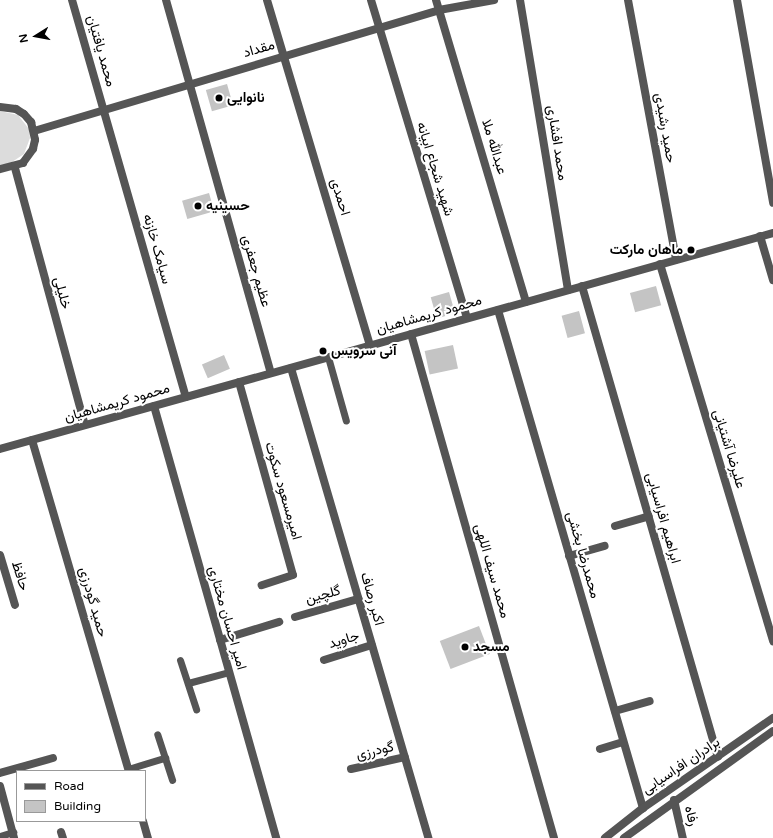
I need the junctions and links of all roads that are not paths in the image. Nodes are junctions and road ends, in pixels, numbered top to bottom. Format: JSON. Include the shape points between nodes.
{"nodes":[{"id":1,"x":72,"y":0,"type":"edge"},
{"id":2,"x":166,"y":0,"type":"edge"},
{"id":3,"x":268,"y":0,"type":"edge"},
{"id":4,"x":371,"y":0,"type":"edge"},
{"id":5,"x":436,"y":0,"type":"edge"},
{"id":6,"x":494,"y":0,"type":"edge"},
{"id":7,"x":520,"y":0,"type":"edge"},
{"id":8,"x":628,"y":0,"type":"edge"},
{"id":9,"x":737,"y":0,"type":"edge"},
{"id":10,"x":439,"y":10,"type":"junction"},
{"id":11,"x":379,"y":27,"type":"junction"},
{"id":12,"x":284,"y":55,"type":"junction"},
{"id":13,"x":190,"y":83,"type":"junction"},
{"id":14,"x":0,"y":107,"type":"edge"},
{"id":15,"x":104,"y":108,"type":"junction"},
{"id":16,"x":34,"y":131,"type":"junction"},
{"id":17,"x":15,"y":168,"type":"junction"},
{"id":18,"x":0,"y":169,"type":"edge"},
{"id":19,"x":773,"y":203,"type":"edge"},
{"id":20,"x":773,"y":233,"type":"edge"},
{"id":21,"x":760,"y":236,"type":"junction"},
{"id":22,"x":676,"y":260,"type":"junction"},
{"id":23,"x":660,"y":264,"type":"junction"},
{"id":24,"x":773,"y":280,"type":"edge"},
{"id":25,"x":582,"y":286,"type":"junction"},
{"id":26,"x":568,"y":290,"type":"junction"},
{"id":27,"x":526,"y":302,"type":"junction"},
{"id":28,"x":498,"y":310,"type":"junction"},
{"id":29,"x":467,"y":318,"type":"junction"},
{"id":30,"x":411,"y":334,"type":"junction"},
{"id":31,"x":370,"y":345,"type":"junction"},
{"id":32,"x":328,"y":357,"type":"junction"},
{"id":33,"x":291,"y":368,"type":"junction"},
{"id":34,"x":271,"y":373,"type":"junction"},
{"id":35,"x":239,"y":382,"type":"junction"},
{"id":36,"x":186,"y":397,"type":"junction"},
{"id":37,"x":154,"y":406,"type":"junction"},
{"id":38,"x":346,"y":420,"type":"dead end"},
{"id":39,"x":85,"y":425,"type":"junction"},
{"id":40,"x":32,"y":440,"type":"junction"},
{"id":41,"x":0,"y":449,"type":"edge"},
{"id":42,"x":649,"y":516,"type":"junction"},
{"id":43,"x":615,"y":526,"type":"dead end"},
{"id":44,"x":605,"y":546,"type":"dead end"},
{"id":45,"x":0,"y":555,"type":"edge"},
{"id":46,"x":570,"y":556,"type":"junction"},
{"id":47,"x":262,"y":585,"type":"dead end"},
{"id":48,"x":358,"y":599,"type":"junction"},
{"id":49,"x":15,"y":605,"type":"dead end"},
{"id":50,"x":295,"y":616,"type":"dead end"},
{"id":51,"x":279,"y":622,"type":"dead end"},
{"id":52,"x":220,"y":640,"type":"junction"},
{"id":53,"x":773,"y":641,"type":"edge"},
{"id":54,"x":372,"y":645,"type":"junction"},
{"id":55,"x":180,"y":660,"type":"dead end"},
{"id":56,"x":324,"y":660,"type":"dead end"},
{"id":57,"x":229,"y":672,"type":"junction"},
{"id":58,"x":188,"y":683,"type":"junction"},
{"id":59,"x":650,"y":701,"type":"dead end"},
{"id":60,"x":196,"y":709,"type":"dead end"},
{"id":61,"x":615,"y":711,"type":"junction"},
{"id":62,"x":773,"y":718,"type":"edge"},
{"id":63,"x":773,"y":731,"type":"edge"},
{"id":64,"x":157,"y":734,"type":"dead end"},
{"id":65,"x":623,"y":742,"type":"junction"},
{"id":66,"x":600,"y":749,"type":"dead end"},
{"id":67,"x":404,"y":757,"type":"junction"},
{"id":68,"x":718,"y":757,"type":"junction"},
{"id":69,"x":53,"y":758,"type":"dead end"},
{"id":70,"x":165,"y":758,"type":"junction"},
{"id":71,"x":721,"y":768,"type":"junction"},
{"id":72,"x":128,"y":770,"type":"edge"},
{"id":73,"x":351,"y":770,"type":"dead end"},
{"id":74,"x":0,"y":773,"type":"edge"},
{"id":75,"x":172,"y":780,"type":"dead end"},
{"id":76,"x":0,"y":786,"type":"edge"},
{"id":77,"x":669,"y":790,"type":"junction"},
{"id":78,"x":674,"y":800,"type":"junction"},
{"id":79,"x":643,"y":808,"type":"junction"},
{"id":80,"x":143,"y":822,"type":"edge"},
{"id":81,"x":14,"y":835,"type":"edge"},
{"id":82,"x":0,"y":836,"type":"edge"},
{"id":83,"x":148,"y":838,"type":"edge"},
{"id":84,"x":276,"y":838,"type":"edge"},
{"id":85,"x":428,"y":838,"type":"edge"},
{"id":86,"x":554,"y":838,"type":"edge"},
{"id":87,"x":605,"y":838,"type":"edge"},
{"id":88,"x":624,"y":838,"type":"edge"},
{"id":89,"x":683,"y":838,"type":"edge"}],
"edges":[{"from":1,"to":15,"type":"street","name":"محمد یافتیان"},
{"from":2,"to":13,"type":"street","name":"عظیم جعفری"},
{"from":3,"to":12,"type":"street","name":"احمدی"},
{"from":4,"to":11,"type":"street","name":"شهید شجاع ابیانه"},
{"from":5,"to":10,"type":"street","name":"عبدالله ملا"},
{"from":6,"to":10,"type":"street","name":"مقداد"},
{"from":7,"to":26,"type":"street","name":"محمد افشاری"},
{"from":8,"to":22,"type":"street","name":"حمید رشیدی"},
{"from":9,"to":19,"type":"street"},
{"from":10,"to":11,"type":"street","name":"مقداد"},
{"from":10,"to":27,"type":"street","name":"عبدالله ملا"},
{"from":11,"to":12,"type":"street","name":"مقداد"},
{"from":11,"to":29,"type":"street","name":"شهید شجاع ابیانه"},
{"from":12,"to":13,"type":"street","name":"مقداد"},
{"from":12,"to":31,"type":"street","name":"احمدی"},
{"from":13,"to":15,"type":"street","name":"مقداد"},
{"from":13,"to":34,"type":"street","name":"عظیم جعفری"},
{"from":14,"to":16,"type":"street","via":[[16,109],[24,114]]},
{"from":15,"to":16,"type":"street","name":"مقداد"},
{"from":15,"to":36,"type":"street","name":"سیامک خازنه"},
{"from":16,"to":17,"type":"street","via":[[33,149],[23,163]]},
{"from":17,"to":18,"type":"street"},
{"from":17,"to":39,"type":"street","name":"خلیلی"},
{"from":20,"to":21,"type":"street","name":"محمود کریمشاهیان"},
{"from":21,"to":22,"type":"street","name":"محمود کریمشاهیان"},
{"from":21,"to":24,"type":"street"},
{"from":22,"to":23,"type":"street","name":"محمود کریمشاهیان"},
{"from":23,"to":25,"type":"street","name":"محمود کریمشاهیان"},
{"from":23,"to":53,"type":"street","name":"علیرضا آشتیانی"},
{"from":25,"to":26,"type":"street","name":"محمود کریمشاهیان"},
{"from":25,"to":42,"type":"street","name":"ابراهیم افراسیابی"},
{"from":26,"to":27,"type":"street","name":"محمود کریمشاهیان"},
{"from":27,"to":28,"type":"street","name":"محمود کریمشاهیان"},
{"from":28,"to":29,"type":"street","name":"محمود کریمشاهیان"},
{"from":28,"to":46,"type":"street","name":"محمدرضا بخشی"},
{"from":29,"to":30,"type":"street","name":"محمود کریمشاهیان"},
{"from":30,"to":31,"type":"street","name":"محمود کریمشاهیان"},
{"from":30,"to":86,"type":"street","name":"محمد سیف اللهی"},
{"from":31,"to":32,"type":"street","name":"محمود کریمشاهیان"},
{"from":32,"to":33,"type":"street","name":"محمود کریمشاهیان"},
{"from":32,"to":38,"type":"lane"},
{"from":33,"to":34,"type":"street","name":"محمود کریمشاهیان"},
{"from":33,"to":48,"type":"street","name":"اکبر رصاف"},
{"from":34,"to":35,"type":"street","name":"محمود کریمشاهیان"},
{"from":35,"to":36,"type":"street","name":"محمود کریمشاهیان"},
{"from":35,"to":47,"type":"street","name":"امیرمسعود سکوت","via":[[293,575]]},
{"from":36,"to":37,"type":"street","name":"محمود کریمشاهیان"},
{"from":37,"to":39,"type":"street","name":"محمود کریمشاهیان"},
{"from":37,"to":52,"type":"street","name":"امیر احسان مختاری"},
{"from":39,"to":40,"type":"street","name":"محمود کریمشاهیان"},
{"from":40,"to":41,"type":"street","name":"محمود کریمشاهیان"},
{"from":40,"to":72,"type":"street","name":"حمید گودرزی"},
{"from":42,"to":43,"type":"street"},
{"from":42,"to":68,"type":"street","name":"ابراهیم افراسیابی"},
{"from":44,"to":46,"type":"street"},
{"from":45,"to":49,"type":"street","name":"حافظ"},
{"from":46,"to":61,"type":"street","name":"محمدرضا بخشی"},
{"from":48,"to":50,"type":"street","name":"گلچین"},
{"from":48,"to":54,"type":"street","name":"اکبر رصاف"},
{"from":51,"to":52,"type":"street"},
{"from":52,"to":57,"type":"street","name":"امیر احسان مختاری"},
{"from":54,"to":56,"type":"street","name":"جاوید"},
{"from":54,"to":67,"type":"street","name":"اکبر رصاف"},
{"from":55,"to":58,"type":"lane"},
{"from":57,"to":58,"type":"lane"},
{"from":57,"to":84,"type":"street","name":"امیر احسان مختاری"},
{"from":58,"to":60,"type":"lane"},
{"from":59,"to":61,"type":"street"},
{"from":61,"to":65,"type":"street","name":"محمدرضا بخشی"},
{"from":62,"to":68,"type":"street","name":"برادران افراسیابی"},
{"from":63,"to":71,"type":"street","name":"برادران افراسیابی"},
{"from":64,"to":70,"type":"lane"},
{"from":65,"to":66,"type":"street"},
{"from":65,"to":79,"type":"street","name":"محمدرضا بخشی"},
{"from":67,"to":73,"type":"street","name":"گودرزی"},
{"from":67,"to":85,"type":"street","name":"اکبر رصاف"},
{"from":68,"to":71,"type":"street","name":"ابراهیم افراسیابی"},
{"from":68,"to":77,"type":"street","name":"برادران افراسیابی"},
{"from":69,"to":74,"type":"street"},
{"from":70,"to":72,"type":"lane"},
{"from":70,"to":75,"type":"lane"},
{"from":71,"to":78,"type":"street","name":"برادران افراسیابی"},
{"from":76,"to":81,"type":"street"},
{"from":77,"to":78,"type":"street","name":"رفاه"},
{"from":77,"to":79,"type":"street","name":"برادران افراسیابی"},
{"from":78,"to":88,"type":"street","name":"برادران افراسیابی"},
{"from":78,"to":89,"type":"street","name":"رفاه"},
{"from":79,"to":87,"type":"street","name":"برادران افراسیابی"},
{"from":80,"to":83,"type":"street"},
{"from":81,"to":82,"type":"lane"}]}
